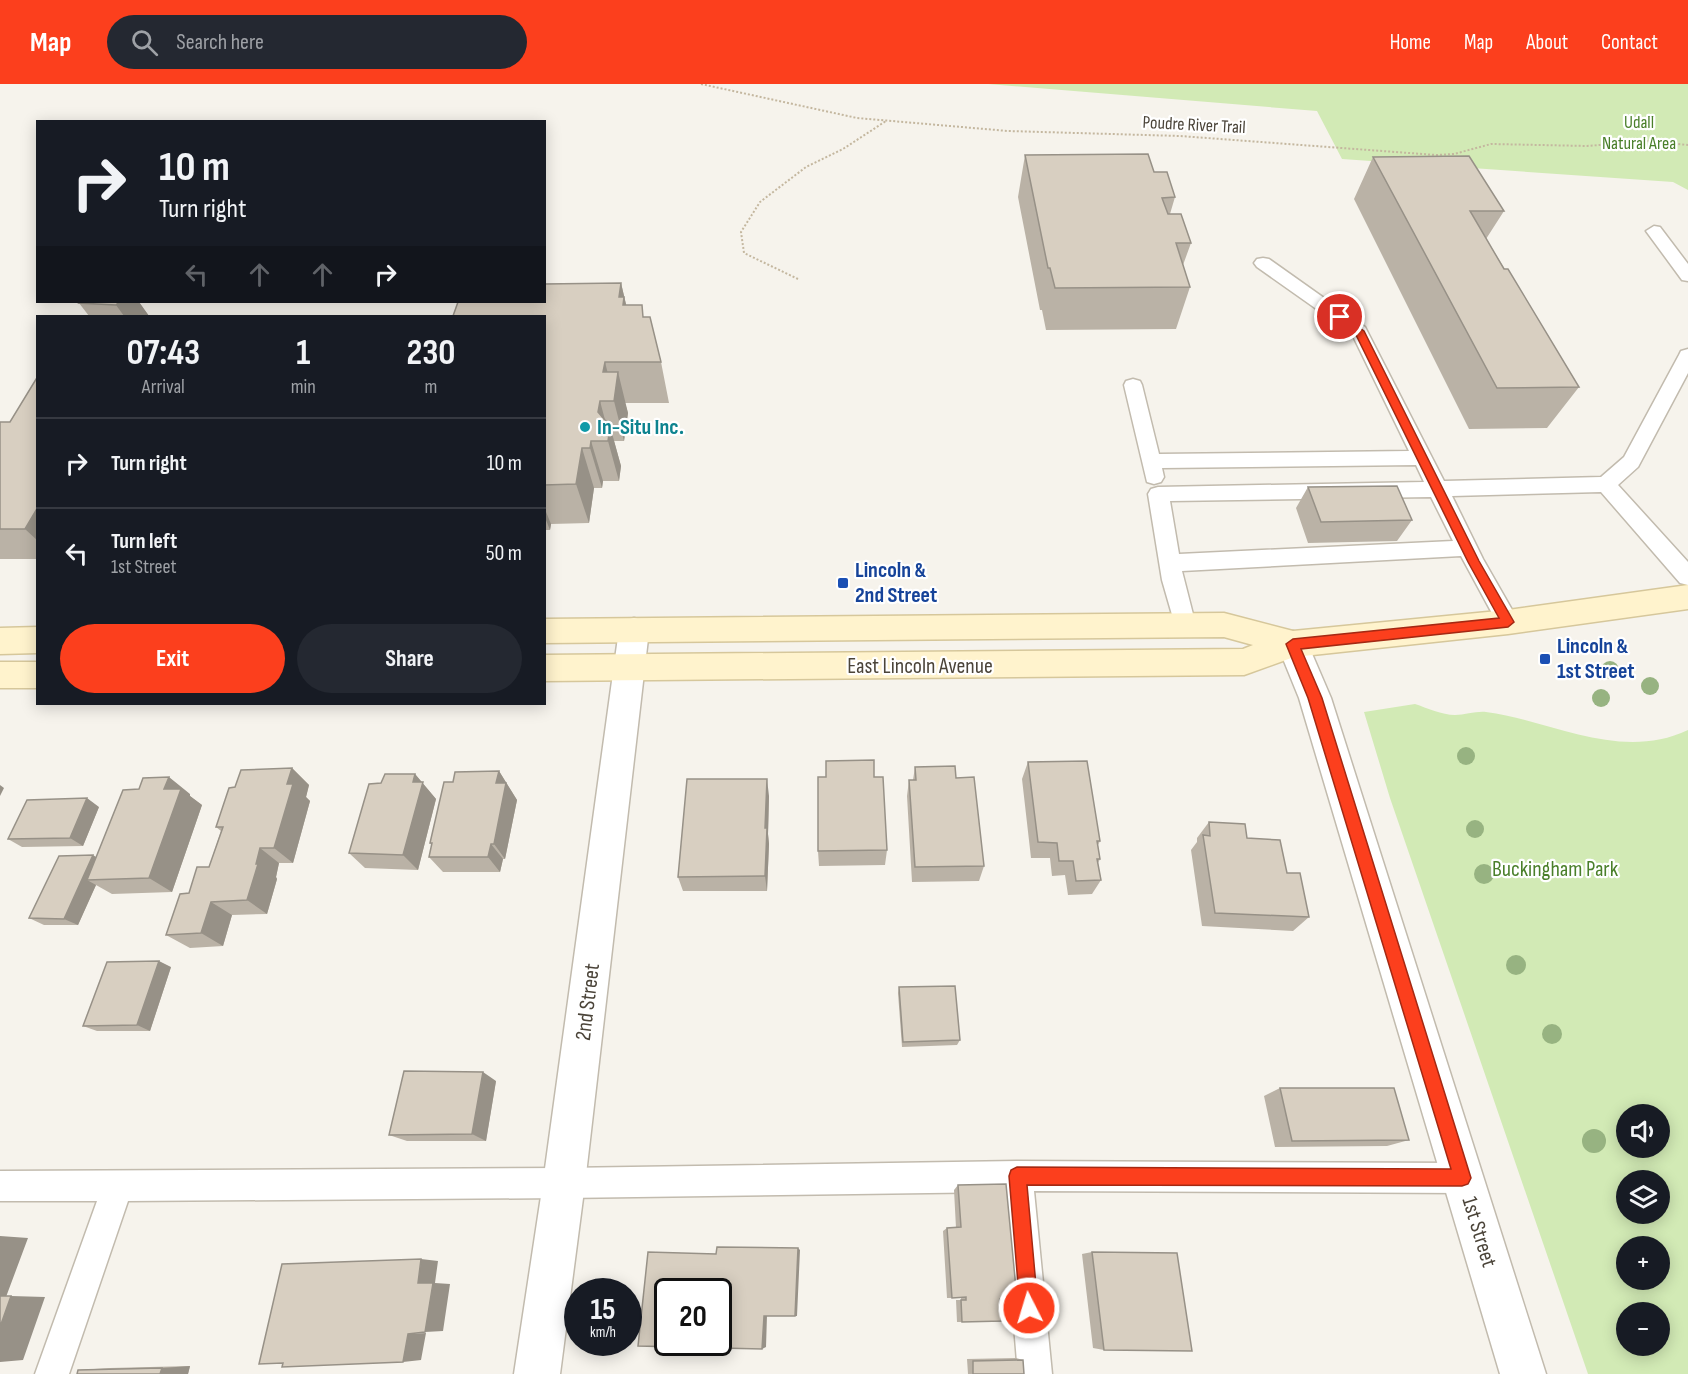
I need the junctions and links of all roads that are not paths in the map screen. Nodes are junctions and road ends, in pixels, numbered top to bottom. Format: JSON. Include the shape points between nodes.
{"nodes":[{"id":1,"x":1654,"y":231,"type":"dead end"},
{"id":2,"x":1263,"y":263,"type":"dead end"},
{"id":3,"x":1688,"y":276,"type":"edge"},
{"id":4,"x":1688,"y":355,"type":"edge"},
{"id":5,"x":1132,"y":385,"type":"dead end"},
{"id":6,"x":1423,"y":458,"type":"junction"},
{"id":7,"x":1150,"y":461,"type":"junction"},
{"id":8,"x":1606,"y":484,"type":"junction"},
{"id":9,"x":1438,"y":489,"type":"junction"},
{"id":10,"x":1158,"y":494,"type":"junction"},
{"id":11,"x":1467,"y":548,"type":"junction"},
{"id":12,"x":1170,"y":563,"type":"junction"},
{"id":13,"x":1688,"y":577,"type":"edge"},
{"id":14,"x":1688,"y":597,"type":"edge"},
{"id":15,"x":1508,"y":622,"type":"junction"},
{"id":16,"x":1185,"y":626,"type":"junction"},
{"id":17,"x":634,"y":630,"type":"junction"},
{"id":18,"x":546,"y":631,"type":"edge"},
{"id":19,"x":36,"y":640,"type":"edge"},
{"id":20,"x":0,"y":641,"type":"edge"},
{"id":21,"x":1293,"y":644,"type":"junction"},
{"id":22,"x":546,"y":668,"type":"edge"},
{"id":23,"x":629,"y":668,"type":"junction"},
{"id":24,"x":0,"y":675,"type":"edge"},
{"id":25,"x":36,"y":675,"type":"edge"},
{"id":26,"x":1017,"y":1176,"type":"junction"},
{"id":27,"x":1462,"y":1178,"type":"junction"},
{"id":28,"x":564,"y":1183,"type":"junction"},
{"id":29,"x":0,"y":1186,"type":"edge"},
{"id":30,"x":118,"y":1186,"type":"junction"},
{"id":31,"x":52,"y":1374,"type":"edge"},
{"id":32,"x":537,"y":1374,"type":"edge"},
{"id":33,"x":1035,"y":1374,"type":"edge"},
{"id":34,"x":1522,"y":1374,"type":"edge"}],
"edges":[{"from":1,"to":3,"type":"lane"},
{"from":2,"to":6,"type":"lane","via":[[1359,331]]},
{"from":4,"to":8,"type":"lane","via":[[1631,462]]},
{"from":5,"to":7,"type":"lane"},
{"from":6,"to":7,"type":"lane"},
{"from":6,"to":9,"type":"lane"},
{"from":7,"to":10,"type":"lane"},
{"from":8,"to":9,"type":"lane"},
{"from":8,"to":13,"type":"lane"},
{"from":9,"to":10,"type":"lane"},
{"from":9,"to":11,"type":"lane"},
{"from":10,"to":12,"type":"lane"},
{"from":11,"to":12,"type":"lane"},
{"from":11,"to":15,"type":"lane"},
{"from":12,"to":16,"type":"lane"},
{"from":14,"to":15,"type":"street","name":"East Lincoln Avenue"},
{"from":15,"to":21,"type":"street","name":"East Lincoln Avenue"},
{"from":16,"to":17,"type":"street","name":"East Lincoln Avenue"},
{"from":16,"to":21,"type":"street","name":"East Lincoln Avenue","via":[[1224,625]]},
{"from":17,"to":18,"type":"street","name":"East Lincoln Avenue"},
{"from":17,"to":23,"type":"street","name":"2nd Street"},
{"from":19,"to":20,"type":"street"},
{"from":21,"to":23,"type":"street","name":"East Lincoln Avenue","via":[[1244,662]]},
{"from":21,"to":27,"type":"street","name":"1st Street","via":[[1315,698]]},
{"from":22,"to":23,"type":"street","name":"East Lincoln Avenue"},
{"from":23,"to":28,"type":"street","name":"2nd Street"},
{"from":24,"to":25,"type":"street"},
{"from":26,"to":27,"type":"lane"},
{"from":26,"to":28,"type":"lane"},
{"from":26,"to":33,"type":"lane"},
{"from":27,"to":34,"type":"street","name":"1st Street"},
{"from":28,"to":30,"type":"lane"},
{"from":28,"to":32,"type":"street","name":"2nd Street"},
{"from":29,"to":30,"type":"lane"},
{"from":30,"to":31,"type":"lane"}]}
